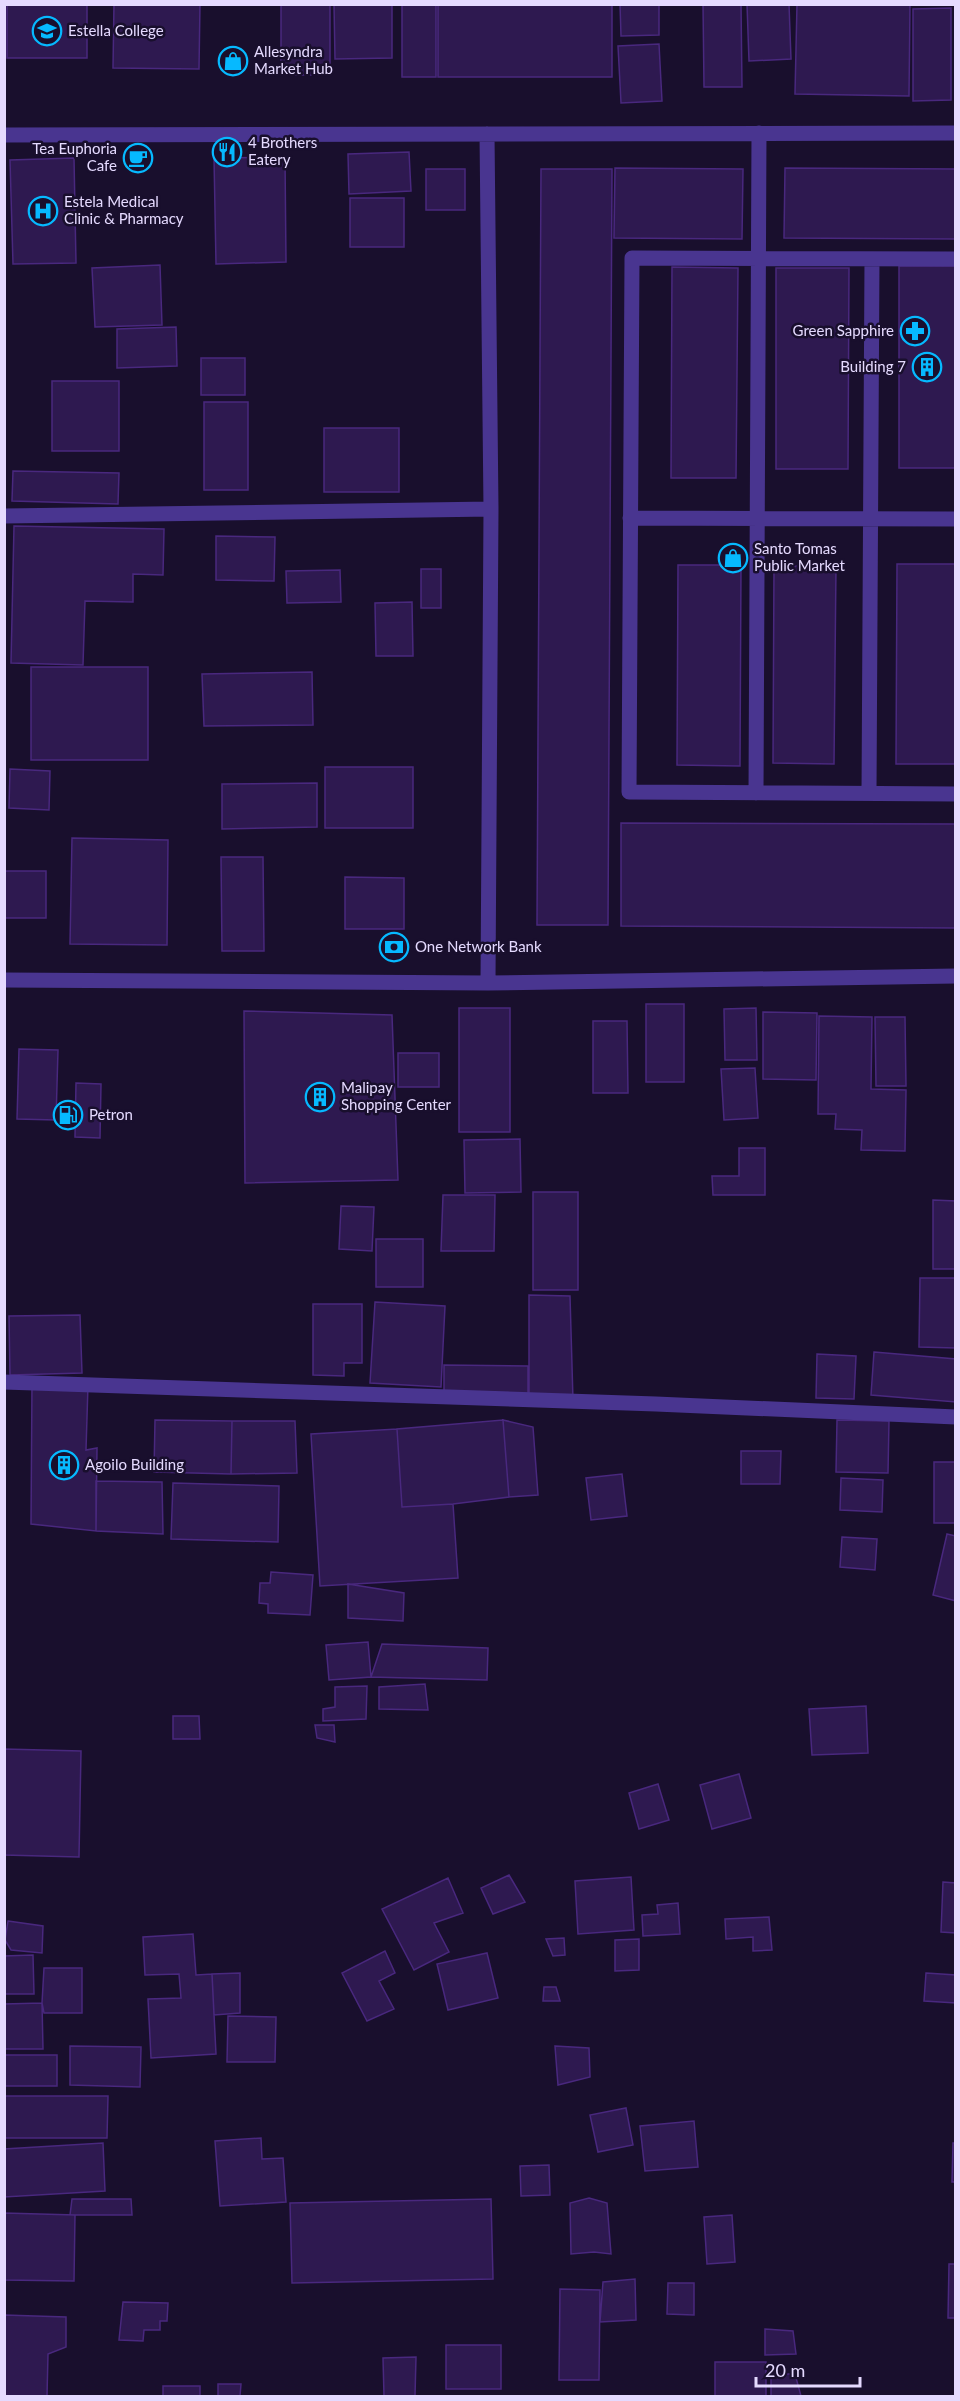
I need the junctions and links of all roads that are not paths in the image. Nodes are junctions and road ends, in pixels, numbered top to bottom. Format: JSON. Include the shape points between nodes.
{"nodes":[{"id":1,"x":759,"y":133,"type":"junction"},
{"id":2,"x":956,"y":133,"type":"edge"},
{"id":3,"x":487,"y":134,"type":"junction"},
{"id":4,"x":4,"y":135,"type":"edge"},
{"id":5,"x":759,"y":258,"type":"junction"},
{"id":6,"x":872,"y":259,"type":"junction"},
{"id":7,"x":956,"y":259,"type":"edge"},
{"id":8,"x":491,"y":509,"type":"junction"},
{"id":9,"x":4,"y":516,"type":"edge"},
{"id":10,"x":630,"y":518,"type":"junction"},
{"id":11,"x":758,"y":518,"type":"junction"},
{"id":12,"x":870,"y":519,"type":"junction"},
{"id":13,"x":956,"y":519,"type":"edge"},
{"id":14,"x":756,"y":793,"type":"junction"},
{"id":15,"x":869,"y":793,"type":"junction"},
{"id":16,"x":956,"y":794,"type":"edge"},
{"id":17,"x":956,"y":976,"type":"edge"},
{"id":18,"x":4,"y":980,"type":"edge"},
{"id":19,"x":488,"y":983,"type":"junction"},
{"id":20,"x":4,"y":1382,"type":"edge"},
{"id":21,"x":956,"y":1417,"type":"edge"}],
"edges":[{"from":1,"to":2,"type":"street"},
{"from":1,"to":3,"type":"street"},
{"from":1,"to":5,"type":"street"},
{"from":3,"to":4,"type":"street"},
{"from":3,"to":8,"type":"street"},
{"from":5,"to":6,"type":"street"},
{"from":5,"to":10,"type":"street","via":[[632,258]]},
{"from":5,"to":11,"type":"street"},
{"from":6,"to":7,"type":"street"},
{"from":6,"to":12,"type":"street"},
{"from":8,"to":9,"type":"street"},
{"from":8,"to":19,"type":"street"},
{"from":10,"to":11,"type":"street"},
{"from":10,"to":14,"type":"street","via":[[629,792]]},
{"from":11,"to":12,"type":"street"},
{"from":11,"to":14,"type":"street"},
{"from":12,"to":13,"type":"street"},
{"from":12,"to":15,"type":"street"},
{"from":14,"to":15,"type":"street"},
{"from":15,"to":16,"type":"street"},
{"from":17,"to":19,"type":"street"},
{"from":18,"to":19,"type":"street"},
{"from":20,"to":21,"type":"street"}]}
